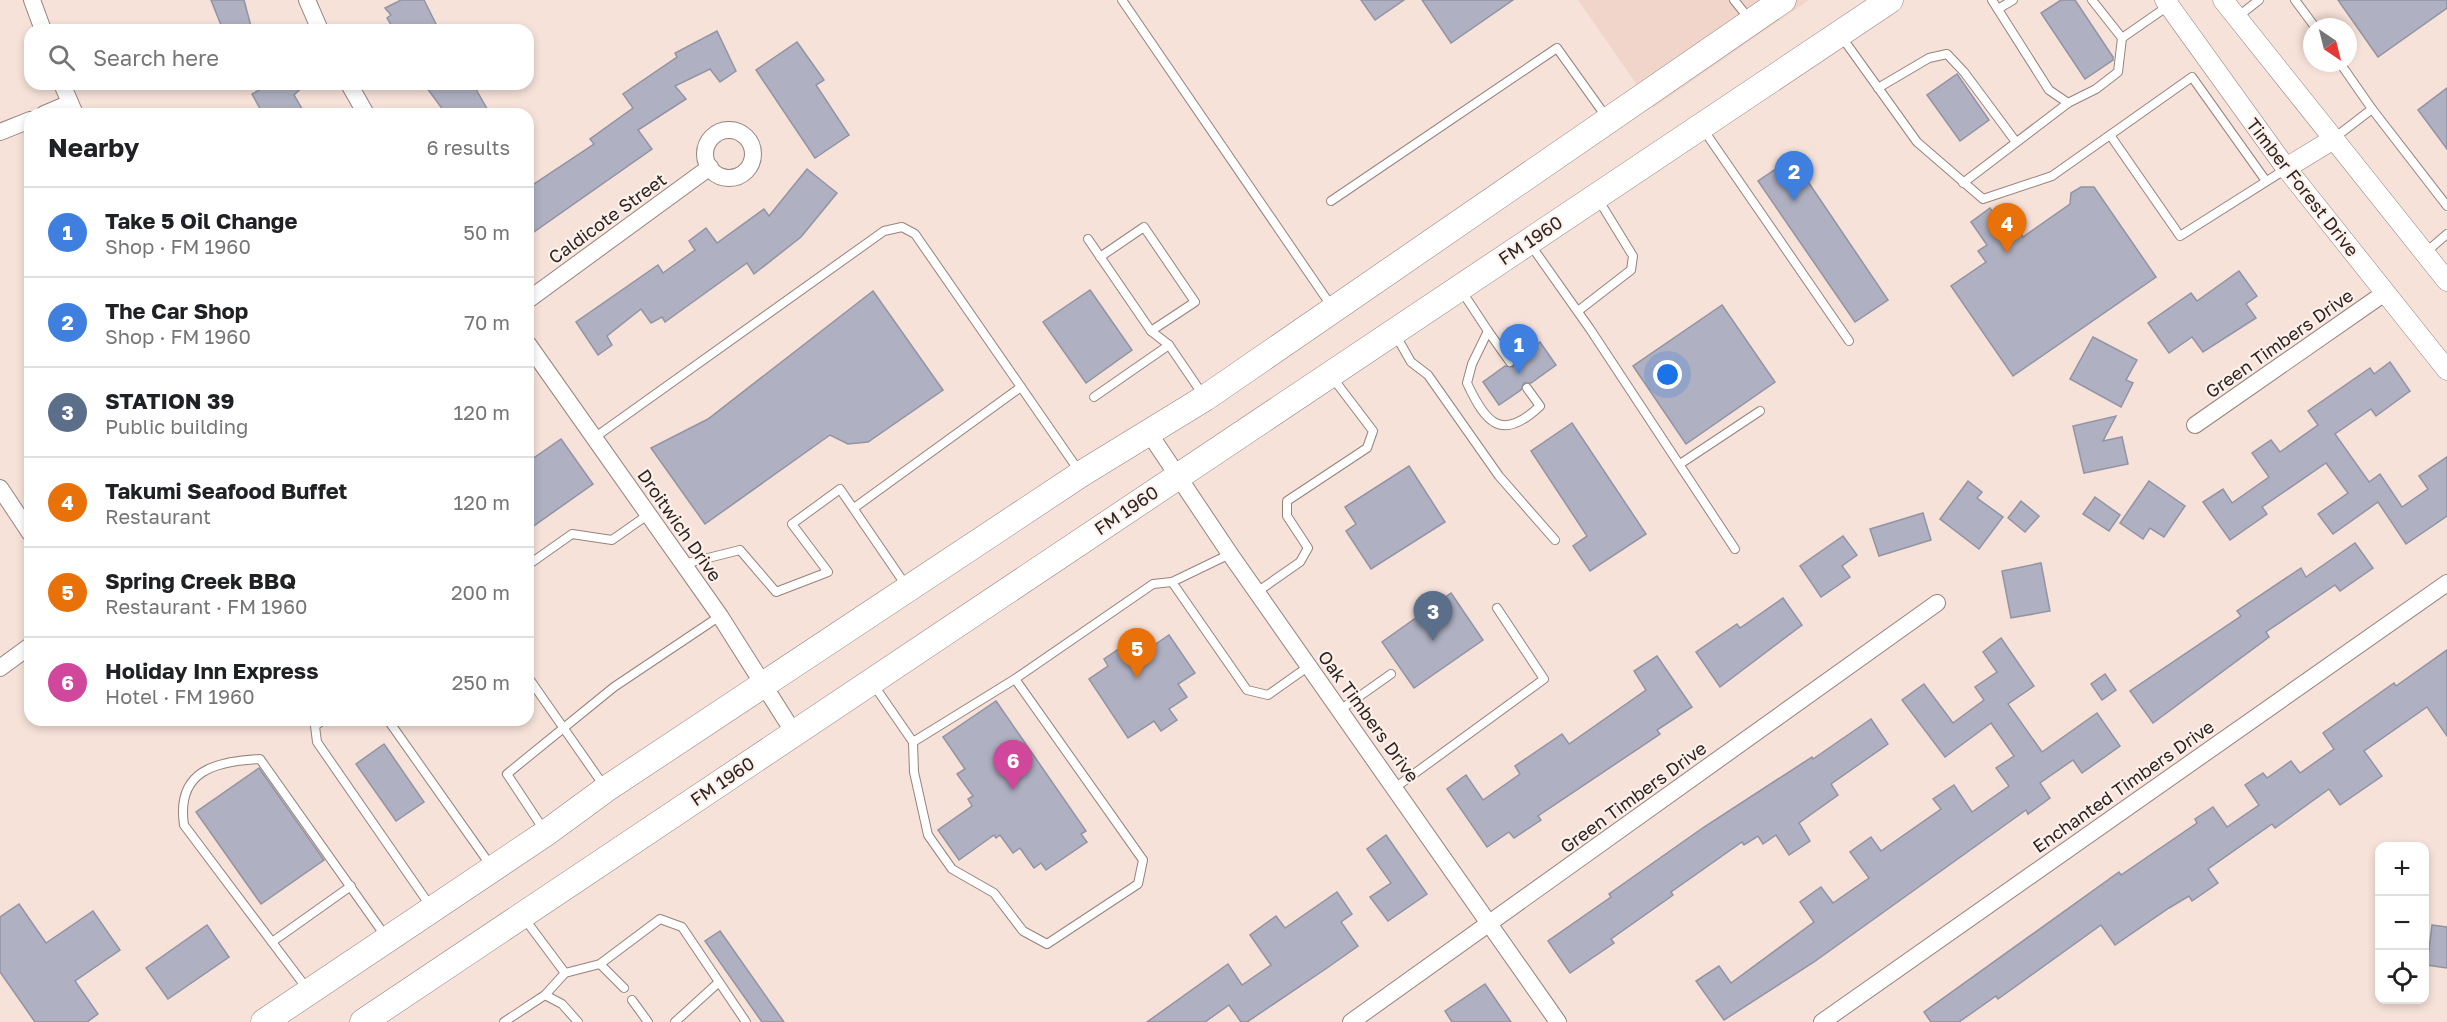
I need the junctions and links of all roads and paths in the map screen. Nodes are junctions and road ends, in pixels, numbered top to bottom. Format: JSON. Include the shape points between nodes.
{"nodes":[{"id":1,"x":32,"y":0,"type":"edge"},
{"id":2,"x":307,"y":0,"type":"edge"},
{"id":3,"x":1122,"y":0,"type":"edge"},
{"id":4,"x":1734,"y":0,"type":"edge"},
{"id":5,"x":1783,"y":0,"type":"edge"},
{"id":6,"x":1890,"y":0,"type":"edge"},
{"id":7,"x":1992,"y":0,"type":"edge"},
{"id":8,"x":2013,"y":0,"type":"edge"},
{"id":9,"x":2092,"y":0,"type":"edge"},
{"id":10,"x":2223,"y":0,"type":"edge"},
{"id":11,"x":2259,"y":0,"type":"edge"},
{"id":12,"x":2295,"y":0,"type":"edge"},
{"id":13,"x":2167,"y":3,"type":"edge"},
{"id":14,"x":1998,"y":9,"type":"junction"},
{"id":15,"x":2236,"y":18,"type":"junction"},
{"id":16,"x":2308,"y":18,"type":"edge"},
{"id":17,"x":1751,"y":22,"type":"junction"},
{"id":18,"x":41,"y":24,"type":"edge"},
{"id":19,"x":317,"y":24,"type":"edge"},
{"id":20,"x":1839,"y":34,"type":"junction"},
{"id":21,"x":2122,"y":38,"type":"junction"},
{"id":22,"x":2346,"y":72,"type":"edge"},
{"id":23,"x":1878,"y":88,"type":"junction"},
{"id":24,"x":65,"y":90,"type":"edge"},
{"id":25,"x":352,"y":90,"type":"edge"},
{"id":26,"x":2068,"y":103,"type":"junction"},
{"id":27,"x":73,"y":108,"type":"edge"},
{"id":28,"x":362,"y":108,"type":"edge"},
{"id":29,"x":2372,"y":109,"type":"junction"},
{"id":30,"x":1609,"y":121,"type":"junction"},
{"id":31,"x":24,"y":122,"type":"edge"},
{"id":32,"x":1701,"y":126,"type":"junction"},
{"id":33,"x":0,"y":132,"type":"edge"},
{"id":34,"x":2110,"y":135,"type":"junction"},
{"id":35,"x":2332,"y":140,"type":"junction"},
{"id":36,"x":2016,"y":142,"type":"junction"},
{"id":37,"x":710,"y":167,"type":"dead end"},
{"id":38,"x":2286,"y":168,"type":"junction"},
{"id":39,"x":2266,"y":181,"type":"junction"},
{"id":40,"x":1963,"y":183,"type":"junction"},
{"id":41,"x":1596,"y":196,"type":"junction"},
{"id":42,"x":1331,"y":201,"type":"dead end"},
{"id":43,"x":2447,"y":206,"type":"edge"},
{"id":44,"x":2447,"y":234,"type":"edge"},
{"id":45,"x":1088,"y":239,"type":"dead end"},
{"id":46,"x":1528,"y":242,"type":"junction"},
{"id":47,"x":2425,"y":253,"type":"junction"},
{"id":48,"x":1100,"y":257,"type":"junction"},
{"id":49,"x":2447,"y":280,"type":"edge"},
{"id":50,"x":1459,"y":288,"type":"junction"},
{"id":51,"x":2386,"y":292,"type":"junction"},
{"id":52,"x":534,"y":296,"type":"edge"},
{"id":53,"x":1334,"y":309,"type":"junction"},
{"id":54,"x":1578,"y":311,"type":"junction"},
{"id":55,"x":1151,"y":331,"type":"junction"},
{"id":56,"x":1393,"y":331,"type":"junction"},
{"id":57,"x":1488,"y":331,"type":"junction"},
{"id":58,"x":1850,"y":340,"type":"dead end"},
{"id":59,"x":1169,"y":345,"type":"junction"},
{"id":60,"x":534,"y":353,"type":"edge"},
{"id":61,"x":1510,"y":362,"type":"dead end"},
{"id":62,"x":2447,"y":370,"type":"edge"},
{"id":63,"x":1330,"y":374,"type":"junction"},
{"id":64,"x":1021,"y":387,"type":"junction"},
{"id":65,"x":1527,"y":388,"type":"dead end"},
{"id":66,"x":1094,"y":397,"type":"dead end"},
{"id":67,"x":1205,"y":398,"type":"junction"},
{"id":68,"x":1760,"y":411,"type":"dead end"},
{"id":69,"x":2195,"y":425,"type":"dead end"},
{"id":70,"x":1149,"y":432,"type":"junction"},
{"id":71,"x":594,"y":438,"type":"junction"},
{"id":72,"x":1680,"y":464,"type":"junction"},
{"id":73,"x":1082,"y":474,"type":"junction"},
{"id":74,"x":1177,"y":475,"type":"junction"},
{"id":75,"x":0,"y":488,"type":"edge"},
{"id":76,"x":854,"y":508,"type":"junction"},
{"id":77,"x":648,"y":514,"type":"junction"},
{"id":78,"x":24,"y":524,"type":"edge"},
{"id":79,"x":1555,"y":540,"type":"dead end"},
{"id":80,"x":1735,"y":549,"type":"dead end"},
{"id":81,"x":1230,"y":554,"type":"junction"},
{"id":82,"x":534,"y":561,"type":"edge"},
{"id":83,"x":684,"y":564,"type":"junction"},
{"id":84,"x":1172,"y":582,"type":"junction"},
{"id":85,"x":2447,"y":583,"type":"edge"},
{"id":86,"x":909,"y":590,"type":"junction"},
{"id":87,"x":1257,"y":592,"type":"junction"},
{"id":88,"x":1937,"y":603,"type":"dead end"},
{"id":89,"x":1497,"y":608,"type":"dead end"},
{"id":90,"x":720,"y":616,"type":"junction"},
{"id":91,"x":24,"y":651,"type":"edge"},
{"id":92,"x":1309,"y":666,"type":"junction"},
{"id":93,"x":0,"y":668,"type":"edge"},
{"id":94,"x":1391,"y":674,"type":"dead end"},
{"id":95,"x":1015,"y":679,"type":"junction"},
{"id":96,"x":871,"y":681,"type":"junction"},
{"id":97,"x":764,"y":685,"type":"junction"},
{"id":98,"x":534,"y":686,"type":"edge"},
{"id":99,"x":1340,"y":710,"type":"junction"},
{"id":100,"x":315,"y":726,"type":"edge"},
{"id":101,"x":392,"y":726,"type":"edge"},
{"id":102,"x":564,"y":728,"type":"junction"},
{"id":103,"x":794,"y":733,"type":"junction"},
{"id":104,"x":913,"y":742,"type":"junction"},
{"id":105,"x":1396,"y":788,"type":"junction"},
{"id":106,"x":606,"y":789,"type":"junction"},
{"id":107,"x":546,"y":833,"type":"junction"},
{"id":108,"x":493,"y":869,"type":"junction"},
{"id":109,"x":351,"y":886,"type":"junction"},
{"id":110,"x":433,"y":910,"type":"junction"},
{"id":111,"x":522,"y":915,"type":"junction"},
{"id":112,"x":1491,"y":923,"type":"junction"},
{"id":113,"x":388,"y":940,"type":"junction"},
{"id":114,"x":272,"y":942,"type":"junction"},
{"id":115,"x":600,"y":964,"type":"junction"},
{"id":116,"x":564,"y":973,"type":"junction"},
{"id":117,"x":719,"y":982,"type":"junction"},
{"id":118,"x":624,"y":988,"type":"dead end"},
{"id":119,"x":310,"y":993,"type":"junction"},
{"id":120,"x":545,"y":995,"type":"junction"},
{"id":121,"x":632,"y":1000,"type":"dead end"},
{"id":122,"x":264,"y":1022,"type":"edge"},
{"id":123,"x":363,"y":1022,"type":"edge"},
{"id":124,"x":504,"y":1022,"type":"edge"},
{"id":125,"x":578,"y":1022,"type":"edge"},
{"id":126,"x":648,"y":1022,"type":"edge"},
{"id":127,"x":675,"y":1022,"type":"edge"},
{"id":128,"x":746,"y":1022,"type":"edge"},
{"id":129,"x":1351,"y":1022,"type":"edge"},
{"id":130,"x":1558,"y":1022,"type":"edge"},
{"id":131,"x":1822,"y":1022,"type":"edge"}],
"edges":[{"from":1,"to":18,"type":"street"},
{"from":2,"to":19,"type":"street"},
{"from":3,"to":53,"type":"lane"},
{"from":4,"to":17,"type":"lane"},
{"from":5,"to":17,"type":"main road"},
{"from":6,"to":20,"type":"main road","name":"FM 1960","number":"FM 1960"},
{"from":7,"to":14,"type":"lane"},
{"from":8,"to":14,"type":"lane"},
{"from":9,"to":21,"type":"lane"},
{"from":10,"to":15,"type":"street"},
{"from":11,"to":15,"type":"lane"},
{"from":12,"to":16,"type":"lane"},
{"from":13,"to":21,"type":"lane"},
{"from":13,"to":38,"type":"street","name":"Timber Forest Drive"},
{"from":14,"to":26,"type":"lane","via":[[2049,90]]},
{"from":15,"to":35,"type":"street"},
{"from":17,"to":30,"type":"main road"},
{"from":20,"to":23,"type":"lane"},
{"from":20,"to":32,"type":"main road","name":"FM 1960","number":"FM 1960"},
{"from":21,"to":26,"type":"lane","via":[[2118,72]]},
{"from":22,"to":29,"type":"lane"},
{"from":23,"to":36,"type":"lane","via":[[1929,58],[1947,54]]},
{"from":23,"to":40,"type":"lane","via":[[1917,142]]},
{"from":24,"to":27,"type":"street"},
{"from":25,"to":28,"type":"street"},
{"from":26,"to":36,"type":"lane"},
{"from":29,"to":35,"type":"lane"},
{"from":29,"to":43,"type":"lane"},
{"from":30,"to":42,"type":"lane","via":[[1557,48]]},
{"from":30,"to":53,"type":"main road"},
{"from":31,"to":33,"type":"street"},
{"from":32,"to":41,"type":"main road","name":"FM 1960","number":"FM 1960"},
{"from":32,"to":58,"type":"lane"},
{"from":34,"to":39,"type":"lane","via":[[2180,236]]},
{"from":34,"to":39,"type":"lane","via":[[2192,77]]},
{"from":34,"to":40,"type":"lane","via":[[2052,176],[1983,199]]},
{"from":35,"to":38,"type":"street"},
{"from":35,"to":47,"type":"street"},
{"from":36,"to":40,"type":"lane"},
{"from":37,"to":52,"type":"street","name":"Caldicote Street"},
{"from":38,"to":39,"type":"lane"},
{"from":38,"to":51,"type":"street","name":"Timber Forest Drive"},
{"from":41,"to":46,"type":"main road","name":"FM 1960","number":"FM 1960"},
{"from":41,"to":54,"type":"lane","via":[[1633,256],[1631,270]]},
{"from":44,"to":47,"type":"lane"},
{"from":45,"to":48,"type":"lane"},
{"from":46,"to":50,"type":"main road","name":"FM 1960","number":"FM 1960"},
{"from":46,"to":54,"type":"lane"},
{"from":47,"to":49,"type":"street"},
{"from":48,"to":55,"type":"lane"},
{"from":48,"to":55,"type":"lane","via":[[1144,227],[1195,302]]},
{"from":50,"to":56,"type":"main road","name":"FM 1960","number":"FM 1960"},
{"from":50,"to":57,"type":"lane"},
{"from":51,"to":62,"type":"street","name":"Timber Forest Drive"},
{"from":51,"to":69,"type":"street","name":"Green Timbers Drive"},
{"from":53,"to":67,"type":"main road"},
{"from":54,"to":72,"type":"lane"},
{"from":55,"to":59,"type":"lane"},
{"from":56,"to":63,"type":"main road","name":"FM 1960","number":"FM 1960"},
{"from":56,"to":79,"type":"lane","via":[[1411,362],[1428,375],[1499,476]]},
{"from":57,"to":61,"type":"lane"},
{"from":57,"to":65,"type":"lane","via":[[1467,383],[1486,417],[1496,426],[1510,426],[1527,419],[1540,406]]},
{"from":59,"to":66,"type":"lane"},
{"from":59,"to":67,"type":"lane"},
{"from":60,"to":71,"type":"street","name":"Droitwich Drive"},
{"from":63,"to":74,"type":"main road","name":"FM 1960","number":"FM 1960"},
{"from":63,"to":87,"type":"lane","via":[[1373,431],[1367,448],[1287,501],[1287,516],[1308,548],[1300,562]]},
{"from":64,"to":71,"type":"lane","via":[[915,234],[902,227],[884,231]]},
{"from":64,"to":73,"type":"lane"},
{"from":64,"to":76,"type":"lane"},
{"from":67,"to":70,"type":"main road"},
{"from":68,"to":72,"type":"lane"},
{"from":70,"to":73,"type":"main road"},
{"from":70,"to":74,"type":"street","name":"Oak Timbers Drive"},
{"from":71,"to":77,"type":"street","name":"Droitwich Drive"},
{"from":72,"to":80,"type":"lane"},
{"from":73,"to":86,"type":"main road"},
{"from":74,"to":81,"type":"street","name":"Oak Timbers Drive"},
{"from":74,"to":96,"type":"main road","name":"FM 1960","number":"FM 1960"},
{"from":75,"to":78,"type":"street"},
{"from":76,"to":83,"type":"lane","via":[[840,489],[792,524],[828,572],[776,592],[740,550]]},
{"from":76,"to":86,"type":"lane"},
{"from":77,"to":82,"type":"lane","via":[[612,540],[572,534]]},
{"from":77,"to":83,"type":"street","name":"Droitwich Drive"},
{"from":81,"to":84,"type":"lane"},
{"from":81,"to":87,"type":"street","name":"Oak Timbers Drive"},
{"from":83,"to":90,"type":"street","name":"Droitwich Drive"},
{"from":84,"to":92,"type":"lane","via":[[1247,690],[1268,695]]},
{"from":84,"to":95,"type":"lane","via":[[1153,584]]},
{"from":85,"to":131,"type":"street","name":"Enchanted Timbers Drive"},
{"from":86,"to":97,"type":"main road"},
{"from":87,"to":92,"type":"street","name":"Oak Timbers Drive"},
{"from":88,"to":112,"type":"street","name":"Green Timbers Drive"},
{"from":89,"to":105,"type":"lane","via":[[1544,679]]},
{"from":90,"to":97,"type":"street","name":"Droitwich Drive"},
{"from":90,"to":102,"type":"lane","via":[[614,687]]},
{"from":91,"to":93,"type":"street"},
{"from":92,"to":99,"type":"street","name":"Oak Timbers Drive"},
{"from":94,"to":99,"type":"lane"},
{"from":95,"to":104,"type":"lane"},
{"from":95,"to":104,"type":"lane","via":[[1143,860],[1138,884],[1047,944],[1023,930],[994,893],[952,869],[928,835],[914,772]]},
{"from":96,"to":103,"type":"main road","name":"FM 1960","number":"FM 1960"},
{"from":96,"to":104,"type":"lane"},
{"from":97,"to":103,"type":"street","name":"Droitwich Drive"},
{"from":97,"to":106,"type":"main road"},
{"from":98,"to":102,"type":"lane"},
{"from":99,"to":105,"type":"street","name":"Oak Timbers Drive"},
{"from":100,"to":110,"type":"lane","via":[[316,742]]},
{"from":101,"to":108,"type":"lane"},
{"from":102,"to":106,"type":"lane"},
{"from":102,"to":107,"type":"lane","via":[[507,774]]},
{"from":103,"to":111,"type":"main road","name":"FM 1960","number":"FM 1960"},
{"from":105,"to":112,"type":"street","name":"Oak Timbers Drive"},
{"from":106,"to":107,"type":"main road"},
{"from":107,"to":108,"type":"main road"},
{"from":108,"to":110,"type":"main road"},
{"from":109,"to":113,"type":"lane"},
{"from":109,"to":114,"type":"lane"},
{"from":109,"to":114,"type":"lane","via":[[260,759],[231,760],[204,770],[188,787],[181,806],[184,825]]},
{"from":110,"to":113,"type":"main road"},
{"from":111,"to":116,"type":"lane"},
{"from":111,"to":123,"type":"main road","name":"FM 1960","number":"FM 1960"},
{"from":112,"to":129,"type":"street","name":"Green Timbers Drive"},
{"from":112,"to":130,"type":"street","name":"Oak Timbers Drive"},
{"from":113,"to":119,"type":"main road"},
{"from":114,"to":119,"type":"lane"},
{"from":115,"to":116,"type":"lane"},
{"from":115,"to":117,"type":"lane","via":[[660,919],[682,927]]},
{"from":115,"to":118,"type":"lane"},
{"from":116,"to":120,"type":"lane"},
{"from":117,"to":127,"type":"lane"},
{"from":117,"to":128,"type":"lane"},
{"from":119,"to":122,"type":"main road"},
{"from":120,"to":124,"type":"lane"},
{"from":120,"to":125,"type":"lane","via":[[562,1004]]},
{"from":121,"to":126,"type":"lane"}]}
